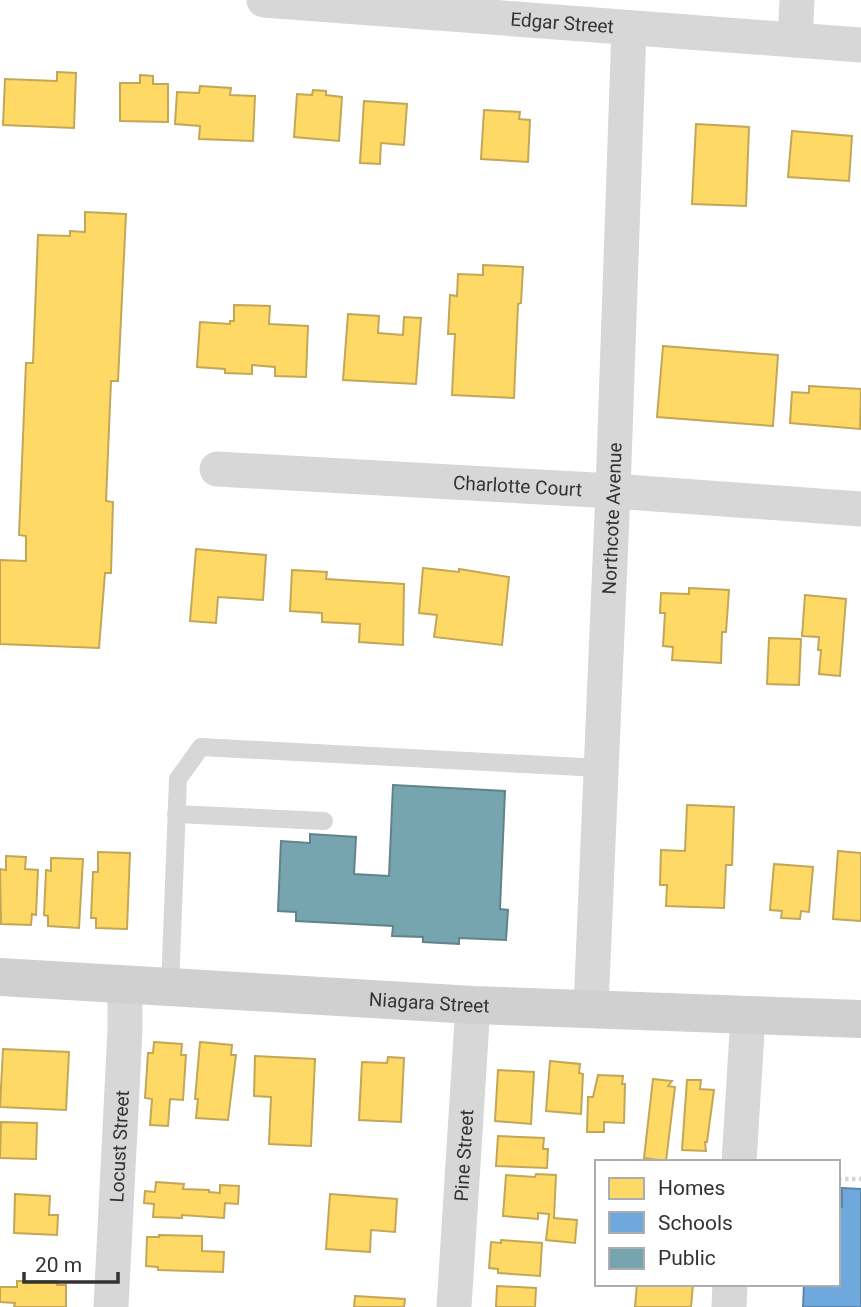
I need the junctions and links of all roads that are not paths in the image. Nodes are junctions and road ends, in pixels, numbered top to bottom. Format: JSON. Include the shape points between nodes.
{"nodes":[{"id":1,"x":264,"y":0,"type":"edge"},
{"id":2,"x":797,"y":0,"type":"edge"},
{"id":3,"x":379,"y":4,"type":"edge"},
{"id":4,"x":628,"y":28,"type":"junction"},
{"id":5,"x":795,"y":40,"type":"junction"},
{"id":6,"x":861,"y":44,"type":"edge"},
{"id":7,"x":217,"y":469,"type":"dead end"},
{"id":8,"x":613,"y":491,"type":"junction"},
{"id":9,"x":861,"y":509,"type":"edge"},
{"id":10,"x":601,"y":768,"type":"junction"},
{"id":11,"x":176,"y":814,"type":"junction"},
{"id":12,"x":324,"y":821,"type":"dead end"},
{"id":13,"x":0,"y":977,"type":"edge"},
{"id":14,"x":125,"y":984,"type":"junction"},
{"id":15,"x":170,"y":987,"type":"junction"},
{"id":16,"x":473,"y":1005,"type":"junction"},
{"id":17,"x":591,"y":1008,"type":"junction"},
{"id":18,"x":748,"y":1016,"type":"junction"},
{"id":19,"x":861,"y":1019,"type":"edge"},
{"id":20,"x":739,"y":1160,"type":"edge"},
{"id":21,"x":730,"y":1286,"type":"edge"},
{"id":22,"x":111,"y":1307,"type":"edge"},
{"id":23,"x":454,"y":1307,"type":"edge"},
{"id":24,"x":729,"y":1307,"type":"edge"}],
"edges":[{"from":1,"to":3,"type":"street","name":"Edgar Street"},
{"from":2,"to":5,"type":"street"},
{"from":3,"to":4,"type":"street","name":"Edgar Street"},
{"from":4,"to":5,"type":"street","name":"Edgar Street"},
{"from":4,"to":8,"type":"street","name":"Northcote Avenue"},
{"from":5,"to":6,"type":"street","name":"Edgar Street"},
{"from":7,"to":8,"type":"street","name":"Charlotte Court"},
{"from":8,"to":9,"type":"street","name":"Charlotte Court"},
{"from":8,"to":10,"type":"street","name":"Northcote Avenue"},
{"from":10,"to":11,"type":"lane","via":[[201,747],[178,779]]},
{"from":10,"to":17,"type":"street","name":"Northcote Avenue"},
{"from":11,"to":12,"type":"lane"},
{"from":11,"to":15,"type":"lane"},
{"from":13,"to":14,"type":"main road","name":"Niagara Street"},
{"from":14,"to":15,"type":"main road","name":"Niagara Street"},
{"from":14,"to":22,"type":"street","name":"Locust Street"},
{"from":15,"to":16,"type":"main road","name":"Niagara Street"},
{"from":16,"to":17,"type":"main road","name":"Niagara Street"},
{"from":16,"to":23,"type":"street","name":"Pine Street"},
{"from":17,"to":18,"type":"main road","name":"Niagara Street"},
{"from":18,"to":19,"type":"main road","name":"Niagara Street"},
{"from":18,"to":20,"type":"street"},
{"from":21,"to":24,"type":"street"}]}
